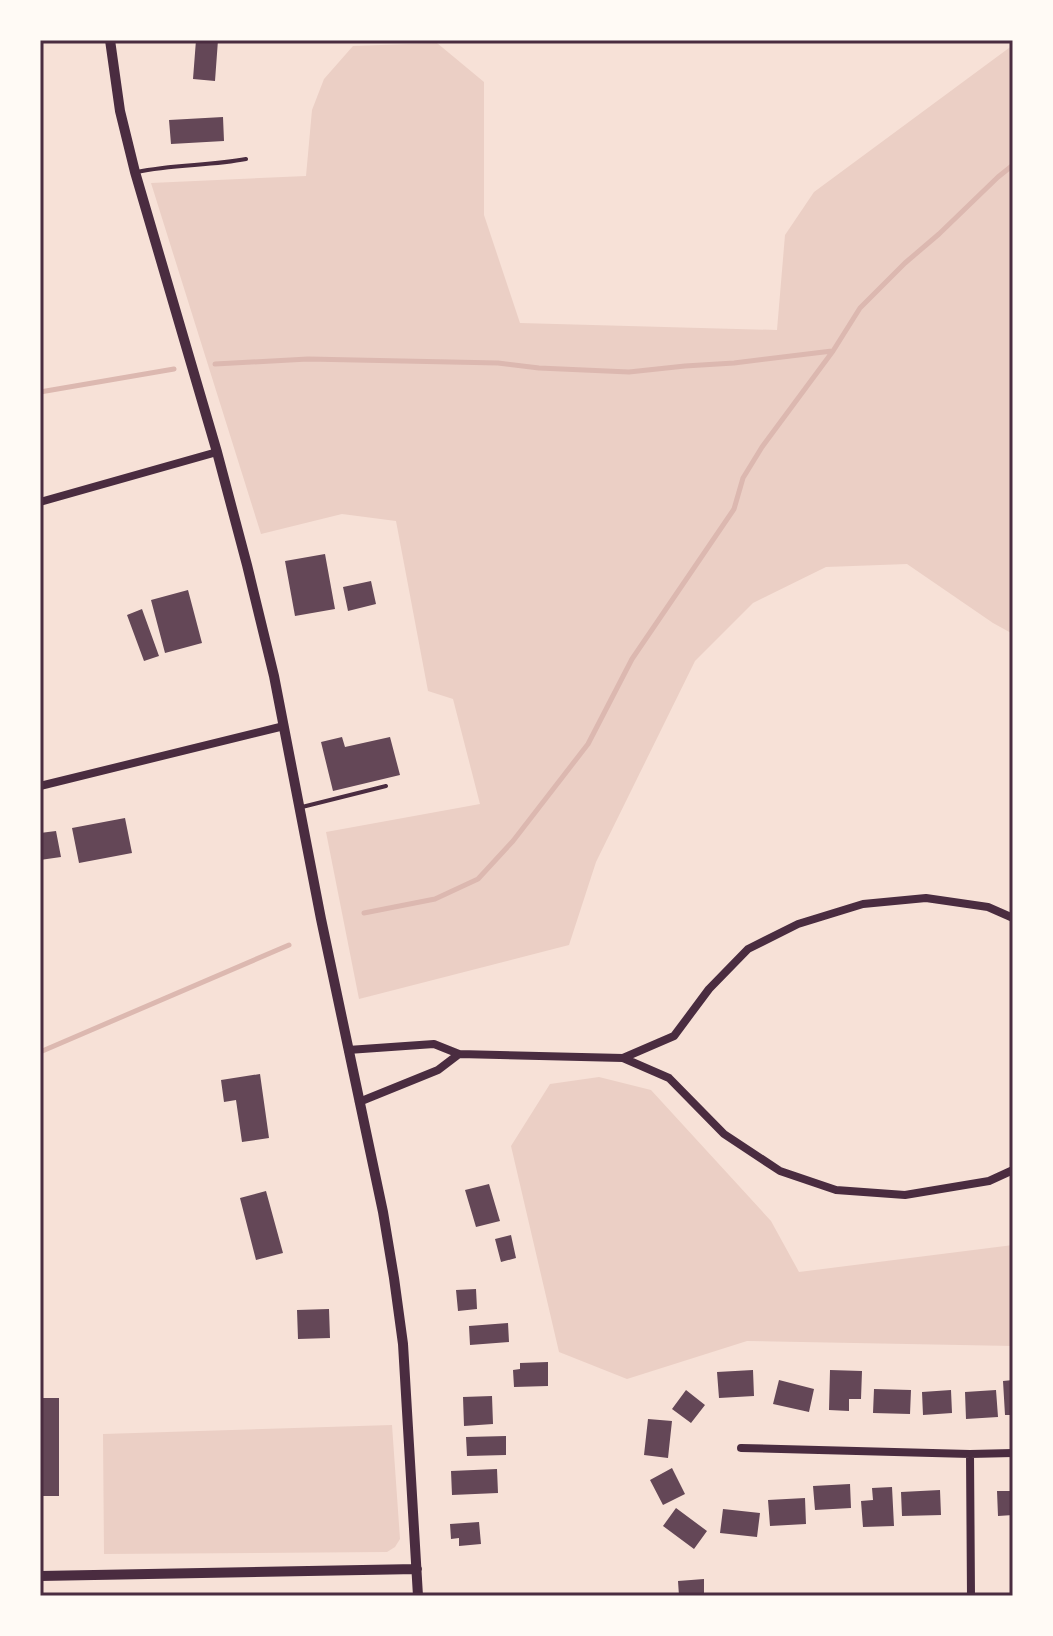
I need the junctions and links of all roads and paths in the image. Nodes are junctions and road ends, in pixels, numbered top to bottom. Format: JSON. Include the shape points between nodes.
{"nodes":[{"id":1,"x":110,"y":40,"type":"edge"},
{"id":2,"x":246,"y":159,"type":"dead end"},
{"id":3,"x":135,"y":172,"type":"junction"},
{"id":4,"x":217,"y":452,"type":"junction"},
{"id":5,"x":40,"y":502,"type":"edge"},
{"id":6,"x":284,"y":726,"type":"junction"},
{"id":7,"x":40,"y":786,"type":"edge"},
{"id":8,"x":386,"y":786,"type":"dead end"},
{"id":9,"x":300,"y":808,"type":"junction"},
{"id":10,"x":1013,"y":918,"type":"edge"},
{"id":11,"x":348,"y":1050,"type":"junction"},
{"id":12,"x":459,"y":1054,"type":"junction"},
{"id":13,"x":623,"y":1058,"type":"junction"},
{"id":14,"x":359,"y":1102,"type":"junction"},
{"id":15,"x":1013,"y":1170,"type":"edge"},
{"id":16,"x":741,"y":1448,"type":"dead end"},
{"id":17,"x":1013,"y":1453,"type":"edge"},
{"id":18,"x":970,"y":1454,"type":"junction"},
{"id":19,"x":417,"y":1569,"type":"junction"},
{"id":20,"x":40,"y":1576,"type":"edge"},
{"id":21,"x":418,"y":1596,"type":"edge"},
{"id":22,"x":971,"y":1596,"type":"edge"}],
"edges":[{"from":1,"to":3,"type":"street"},
{"from":2,"to":3,"type":"lane"},
{"from":3,"to":4,"type":"street"},
{"from":4,"to":5,"type":"street"},
{"from":4,"to":6,"type":"street"},
{"from":6,"to":7,"type":"street"},
{"from":6,"to":9,"type":"street"},
{"from":8,"to":9,"type":"lane"},
{"from":9,"to":11,"type":"street"},
{"from":10,"to":13,"type":"street","via":[[988,907],[926,898],[863,904],[798,924],[748,949],[674,1036]]},
{"from":11,"to":12,"type":"street","via":[[434,1044]]},
{"from":11,"to":14,"type":"street"},
{"from":12,"to":13,"type":"street"},
{"from":12,"to":14,"type":"street","via":[[438,1070]]},
{"from":13,"to":15,"type":"street","via":[[669,1078],[724,1134],[780,1171],[836,1190],[905,1195],[989,1181]]},
{"from":14,"to":19,"type":"street","via":[[403,1344]]},
{"from":16,"to":18,"type":"street"},
{"from":17,"to":18,"type":"street"},
{"from":18,"to":22,"type":"street"},
{"from":19,"to":20,"type":"street"},
{"from":19,"to":21,"type":"street"}]}
